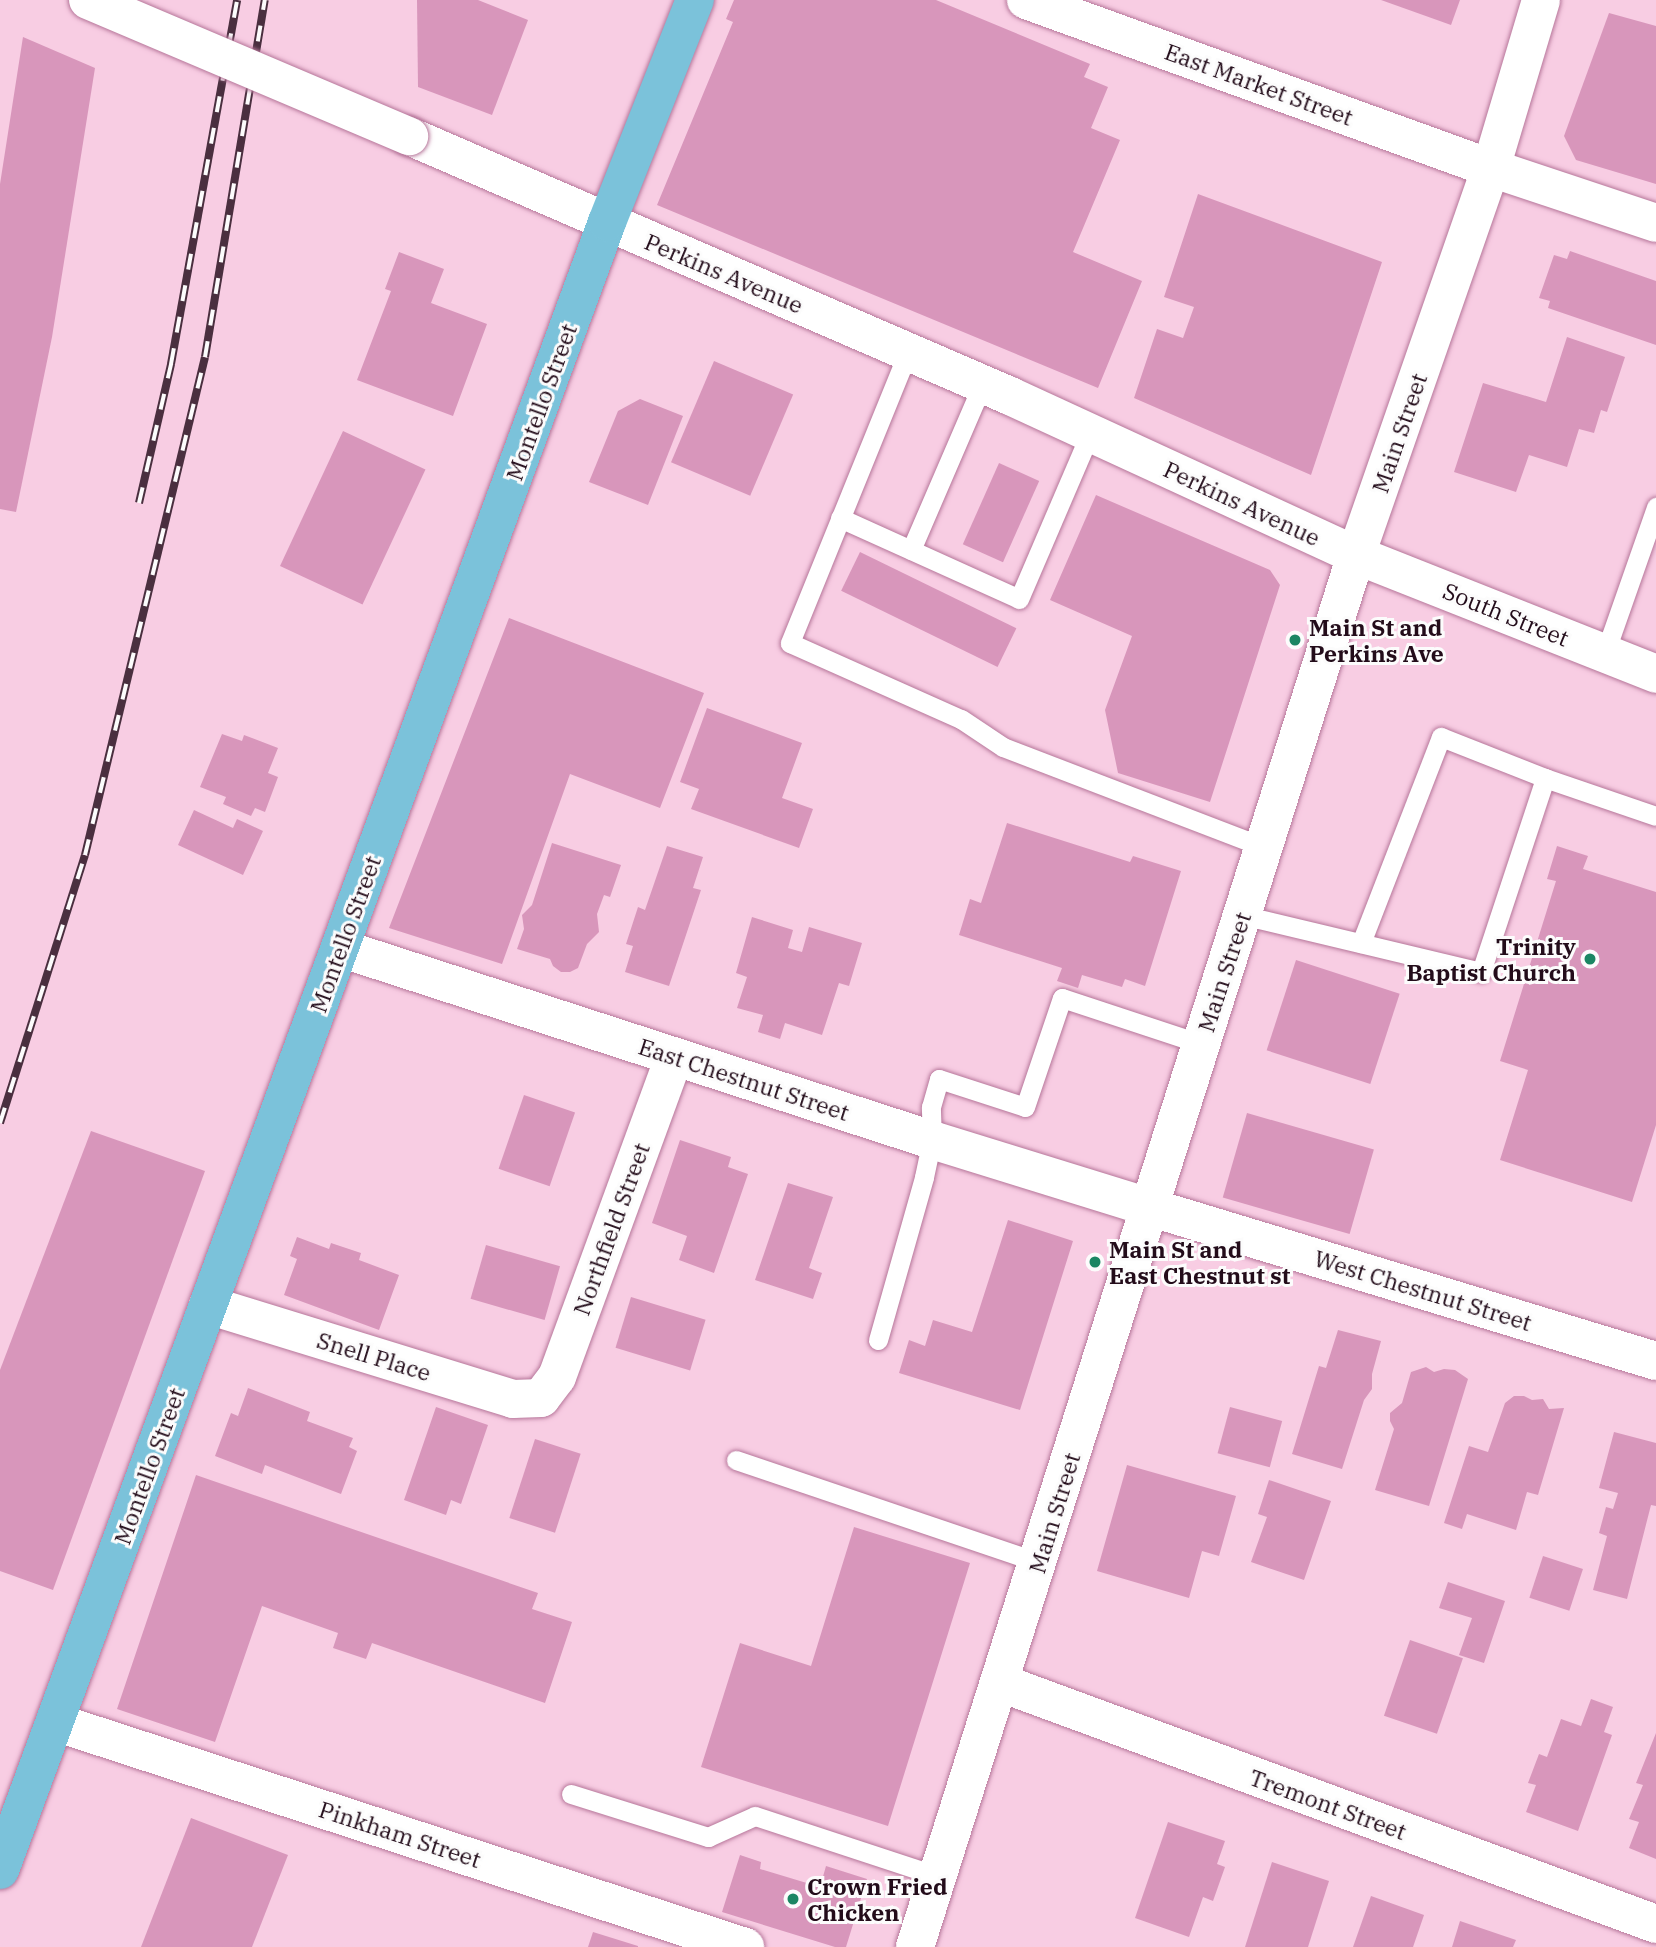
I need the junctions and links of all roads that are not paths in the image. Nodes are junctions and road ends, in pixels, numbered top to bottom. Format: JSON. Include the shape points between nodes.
{"nodes":[{"id":1,"x":88,"y":0,"type":"edge"},
{"id":2,"x":695,"y":0,"type":"edge"},
{"id":3,"x":1026,"y":0,"type":"edge"},
{"id":4,"x":1541,"y":0,"type":"edge"},
{"id":5,"x":1491,"y":169,"type":"junction"},
{"id":6,"x":607,"y":222,"type":"junction"},
{"id":7,"x":1656,"y":223,"type":"edge"},
{"id":8,"x":908,"y":352,"type":"junction"},
{"id":9,"x":982,"y":385,"type":"junction"},
{"id":10,"x":1090,"y":433,"type":"junction"},
{"id":11,"x":1656,"y":507,"type":"edge"},
{"id":12,"x":840,"y":518,"type":"junction"},
{"id":13,"x":911,"y":550,"type":"junction"},
{"id":14,"x":1356,"y":555,"type":"junction"},
{"id":15,"x":1605,"y":653,"type":"junction"},
{"id":16,"x":1656,"y":674,"type":"edge"},
{"id":17,"x":1545,"y":778,"type":"junction"},
{"id":18,"x":1656,"y":816,"type":"edge"},
{"id":19,"x":1264,"y":846,"type":"junction"},
{"id":20,"x":1242,"y":915,"type":"junction"},
{"id":21,"x":1361,"y":943,"type":"junction"},
{"id":22,"x":340,"y":948,"type":"junction"},
{"id":23,"x":1201,"y":1044,"type":"junction"},
{"id":24,"x":674,"y":1057,"type":"junction"},
{"id":25,"x":932,"y":1140,"type":"junction"},
{"id":26,"x":1149,"y":1207,"type":"junction"},
{"id":27,"x":208,"y":1305,"type":"junction"},
{"id":28,"x":878,"y":1340,"type":"dead end"},
{"id":29,"x":1656,"y":1361,"type":"edge"},
{"id":30,"x":541,"y":1398,"type":"joint"},
{"id":31,"x":736,"y":1460,"type":"dead end"},
{"id":32,"x":1038,"y":1562,"type":"junction"},
{"id":33,"x":1000,"y":1684,"type":"junction"},
{"id":34,"x":55,"y":1722,"type":"junction"},
{"id":35,"x":571,"y":1794,"type":"dead end"},
{"id":36,"x":0,"y":1870,"type":"edge"},
{"id":37,"x":938,"y":1876,"type":"junction"},
{"id":38,"x":1656,"y":1924,"type":"edge"},
{"id":39,"x":745,"y":1947,"type":"edge"},
{"id":40,"x":915,"y":1947,"type":"edge"}],
"edges":[{"from":1,"to":6,"type":"street","name":"Perkins Avenue","bridge":true},
{"from":2,"to":6,"type":"main road","name":"Montello Street"},
{"from":3,"to":5,"type":"street","name":"East Market Street"},
{"from":4,"to":5,"type":"street","name":"Main Street"},
{"from":5,"to":7,"type":"street","name":"East Market Street"},
{"from":5,"to":14,"type":"street","name":"Main Street"},
{"from":6,"to":8,"type":"street","name":"Perkins Avenue"},
{"from":6,"to":22,"type":"main road","name":"Montello Street"},
{"from":8,"to":9,"type":"street","name":"Perkins Avenue"},
{"from":8,"to":12,"type":"lane"},
{"from":9,"to":10,"type":"street","name":"Perkins Avenue"},
{"from":9,"to":13,"type":"lane"},
{"from":10,"to":13,"type":"lane","via":[[1019,599]]},
{"from":10,"to":14,"type":"street","name":"Perkins Avenue"},
{"from":11,"to":15,"type":"lane"},
{"from":12,"to":13,"type":"lane"},
{"from":12,"to":19,"type":"lane","via":[[790,643],[961,719],[1003,747]]},
{"from":14,"to":15,"type":"street","name":"South Street"},
{"from":14,"to":19,"type":"street","name":"Main Street"},
{"from":15,"to":16,"type":"street","name":"South Street"},
{"from":17,"to":18,"type":"lane"},
{"from":17,"to":21,"type":"lane","via":[[1481,972]]},
{"from":17,"to":21,"type":"lane","via":[[1441,737]]},
{"from":19,"to":20,"type":"street","name":"Main Street"},
{"from":20,"to":21,"type":"lane"},
{"from":20,"to":23,"type":"street","name":"Main Street"},
{"from":22,"to":24,"type":"street","name":"East Chestnut Street"},
{"from":22,"to":27,"type":"main road","name":"Montello Street"},
{"from":23,"to":25,"type":"lane","via":[[1062,998],[1025,1107],[939,1079],[931,1107]]},
{"from":23,"to":26,"type":"street","name":"Main Street"},
{"from":24,"to":25,"type":"street","name":"East Chestnut Street"},
{"from":24,"to":30,"type":"street","name":"Northfield Street","via":[[557,1377]]},
{"from":25,"to":26,"type":"street","name":"East Chestnut Street"},
{"from":25,"to":28,"type":"lane"},
{"from":26,"to":29,"type":"street","name":"West Chestnut Street"},
{"from":26,"to":32,"type":"street","name":"Main Street"},
{"from":27,"to":30,"type":"street","name":"Snell Place","via":[[513,1399]]},
{"from":27,"to":34,"type":"main road","name":"Montello Street"},
{"from":31,"to":32,"type":"lane"},
{"from":32,"to":33,"type":"street","name":"Main Street"},
{"from":33,"to":37,"type":"street","name":"Main Street"},
{"from":33,"to":38,"type":"street","name":"Tremont Street"},
{"from":34,"to":36,"type":"main road","name":"Montello Street"},
{"from":34,"to":39,"type":"street","name":"Pinkham Street"},
{"from":35,"to":37,"type":"lane","via":[[708,1837],[755,1816]]},
{"from":37,"to":40,"type":"street","name":"Main Street"}]}
